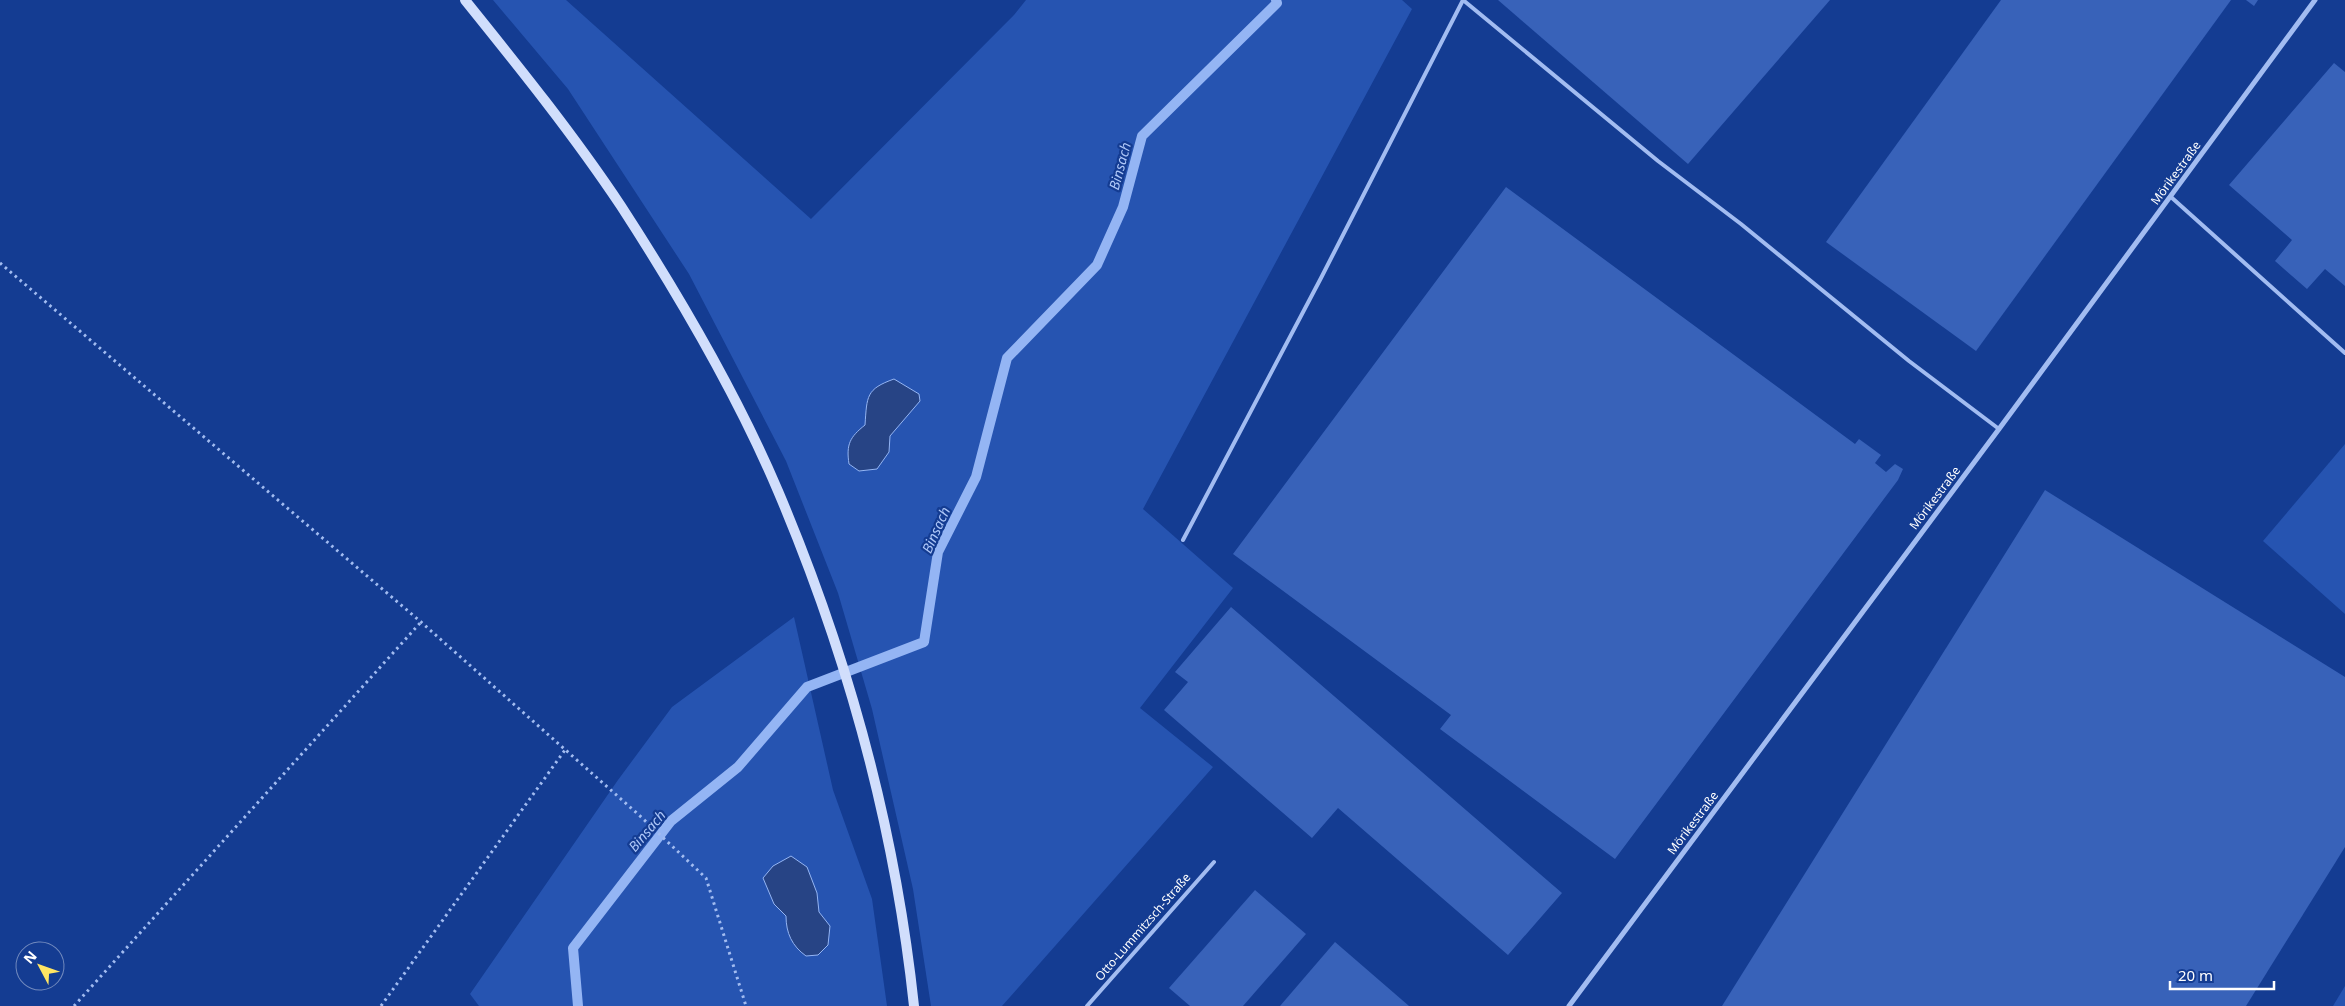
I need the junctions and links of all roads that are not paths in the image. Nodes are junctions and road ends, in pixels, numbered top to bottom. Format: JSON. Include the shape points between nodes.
{"nodes":[{"id":1,"x":465,"y":0,"type":"edge"},
{"id":2,"x":1463,"y":0,"type":"edge"},
{"id":3,"x":2315,"y":0,"type":"edge"},
{"id":4,"x":2171,"y":198,"type":"junction"},
{"id":5,"x":2345,"y":353,"type":"edge"},
{"id":6,"x":1999,"y":429,"type":"junction"},
{"id":7,"x":1184,"y":540,"type":"dead end"},
{"id":8,"x":1214,"y":862,"type":"dead end"},
{"id":9,"x":914,"y":1006,"type":"edge"},
{"id":10,"x":1087,"y":1006,"type":"edge"},
{"id":11,"x":1569,"y":1006,"type":"edge"}],
"edges":[{"from":1,"to":9,"type":"main road","via":[[527,77],[625,213],[724,379],[778,490],[827,620],[878,788],[891,850]]},
{"from":2,"to":6,"type":"lane","via":[[1658,161],[1741,224],[1908,361]]},
{"from":2,"to":7,"type":"lane"},
{"from":3,"to":4,"type":"street","name":"Mörikestraße"},
{"from":4,"to":5,"type":"lane"},
{"from":4,"to":6,"type":"street","name":"Mörikestraße"},
{"from":6,"to":11,"type":"street","name":"Mörikestraße"},
{"from":8,"to":10,"type":"lane","name":"Otto-Lummitzsch-Straße"}]}
